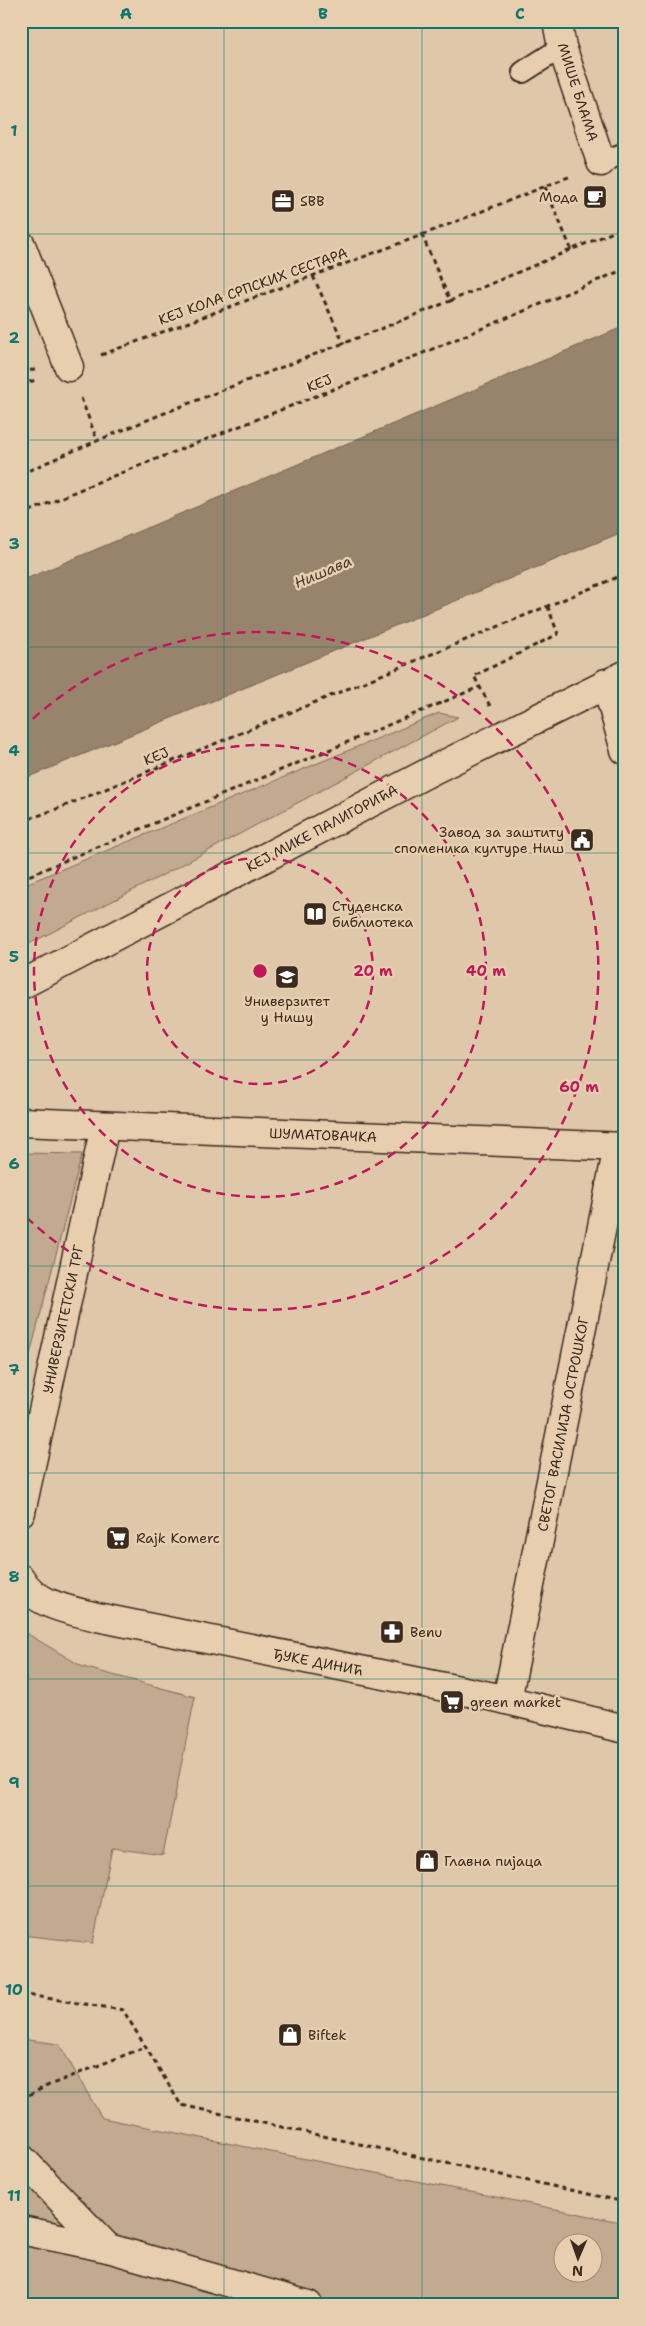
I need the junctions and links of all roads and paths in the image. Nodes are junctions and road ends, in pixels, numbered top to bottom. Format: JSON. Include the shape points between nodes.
{"nodes":[{"id":1,"x":559,"y":34,"type":"edge"},
{"id":2,"x":523,"y":72,"type":"dead end"},
{"id":3,"x":613,"y":158,"type":"edge"},
{"id":4,"x":545,"y":187,"type":"junction"},
{"id":5,"x":625,"y":227,"type":"edge"},
{"id":6,"x":422,"y":235,"type":"junction"},
{"id":7,"x":21,"y":245,"type":"edge"},
{"id":8,"x":572,"y":251,"type":"junction"},
{"id":9,"x":625,"y":269,"type":"edge"},
{"id":10,"x":313,"y":276,"type":"junction"},
{"id":11,"x":450,"y":301,"type":"junction"},
{"id":12,"x":344,"y":344,"type":"junction"},
{"id":13,"x":69,"y":367,"type":"junction"},
{"id":14,"x":21,"y":371,"type":"edge"},
{"id":15,"x":97,"y":440,"type":"junction"},
{"id":16,"x":21,"y":474,"type":"edge"},
{"id":17,"x":21,"y":515,"type":"edge"},
{"id":18,"x":625,"y":574,"type":"edge"},
{"id":19,"x":618,"y":577,"type":"junction"},
{"id":20,"x":625,"y":586,"type":"edge"},
{"id":21,"x":548,"y":607,"type":"junction"},
{"id":22,"x":615,"y":679,"type":"edge"},
{"id":23,"x":479,"y":687,"type":"junction"},
{"id":24,"x":491,"y":708,"type":"dead end"},
{"id":25,"x":625,"y":750,"type":"edge"},
{"id":26,"x":21,"y":822,"type":"edge"},
{"id":27,"x":21,"y":879,"type":"edge"},
{"id":28,"x":21,"y":985,"type":"edge"},
{"id":29,"x":21,"y":1122,"type":"edge"},
{"id":30,"x":105,"y":1126,"type":"junction"},
{"id":31,"x":621,"y":1147,"type":"edge"},
{"id":32,"x":21,"y":1512,"type":"edge"},
{"id":33,"x":21,"y":1579,"type":"edge"},
{"id":34,"x":507,"y":1700,"type":"junction"},
{"id":35,"x":625,"y":1729,"type":"edge"},
{"id":36,"x":21,"y":1994,"type":"edge"},
{"id":37,"x":145,"y":2046,"type":"junction"},
{"id":38,"x":21,"y":2099,"type":"edge"},
{"id":39,"x":21,"y":2158,"type":"edge"},
{"id":40,"x":625,"y":2202,"type":"edge"},
{"id":41,"x":21,"y":2230,"type":"edge"},
{"id":42,"x":108,"y":2248,"type":"junction"},
{"id":43,"x":308,"y":2305,"type":"edge"}],
"edges":[{"from":1,"to":2,"type":"lane"},
{"from":1,"to":3,"type":"street","name":"МИШЕ БЛАМА"},
{"from":3,"to":4,"type":"path","name":"КЕЈ КОЛА СРПСКИХ СЕСТАРА"},
{"from":4,"to":6,"type":"path","name":"КЕЈ КОЛА СРПСКИХ СЕСТАРА"},
{"from":4,"to":8,"type":"path"},
{"from":5,"to":8,"type":"path"},
{"from":6,"to":10,"type":"path","name":"КЕЈ КОЛА СРПСКИХ СЕСТАРА"},
{"from":6,"to":11,"type":"path"},
{"from":7,"to":13,"type":"street"},
{"from":8,"to":11,"type":"path"},
{"from":9,"to":17,"type":"path","name":"КЕЈ"},
{"from":10,"to":12,"type":"path"},
{"from":10,"to":13,"type":"path","name":"КЕЈ КОЛА СРПСКИХ СЕСТАРА"},
{"from":11,"to":12,"type":"path"},
{"from":12,"to":15,"type":"path"},
{"from":13,"to":14,"type":"path","name":"КЕЈ КОЛА СРПСКИХ СЕСТАРА"},
{"from":13,"to":15,"type":"path"},
{"from":15,"to":16,"type":"path"},
{"from":18,"to":19,"type":"path","name":"КЕЈ"},
{"from":19,"to":20,"type":"path"},
{"from":19,"to":21,"type":"path","name":"КЕЈ"},
{"from":21,"to":23,"type":"path","via":[[558,634],[474,676]]},
{"from":21,"to":26,"type":"path","name":"КЕЈ"},
{"from":22,"to":25,"type":"street"},
{"from":22,"to":28,"type":"street","name":"КЕЈ МИКЕ ПАЛИГОРИЋА","via":[[424,774]]},
{"from":23,"to":24,"type":"path"},
{"from":23,"to":27,"type":"path"},
{"from":29,"to":30,"type":"street","name":"ШУМАТОВАЧКА"},
{"from":30,"to":31,"type":"street","name":"ШУМАТОВАЧКА"},
{"from":30,"to":32,"type":"street","name":"УНИВЕРЗИТЕТСКИ ТРГ"},
{"from":31,"to":34,"type":"street","name":"СВЕТОГ ВАСИЛИЈА ОСТРОШКОГ"},
{"from":33,"to":34,"type":"street","name":"ЂУКЕ ДИНИЋ","via":[[27,1589],[42,1600],[97,1618]]},
{"from":34,"to":35,"type":"street","name":"ЂУКЕ ДИНИЋ"},
{"from":36,"to":37,"type":"path","via":[[123,2010]]},
{"from":37,"to":38,"type":"path"},
{"from":37,"to":40,"type":"path","via":[[181,2105]]},
{"from":39,"to":42,"type":"street"},
{"from":41,"to":42,"type":"street"},
{"from":42,"to":43,"type":"street"}]}
